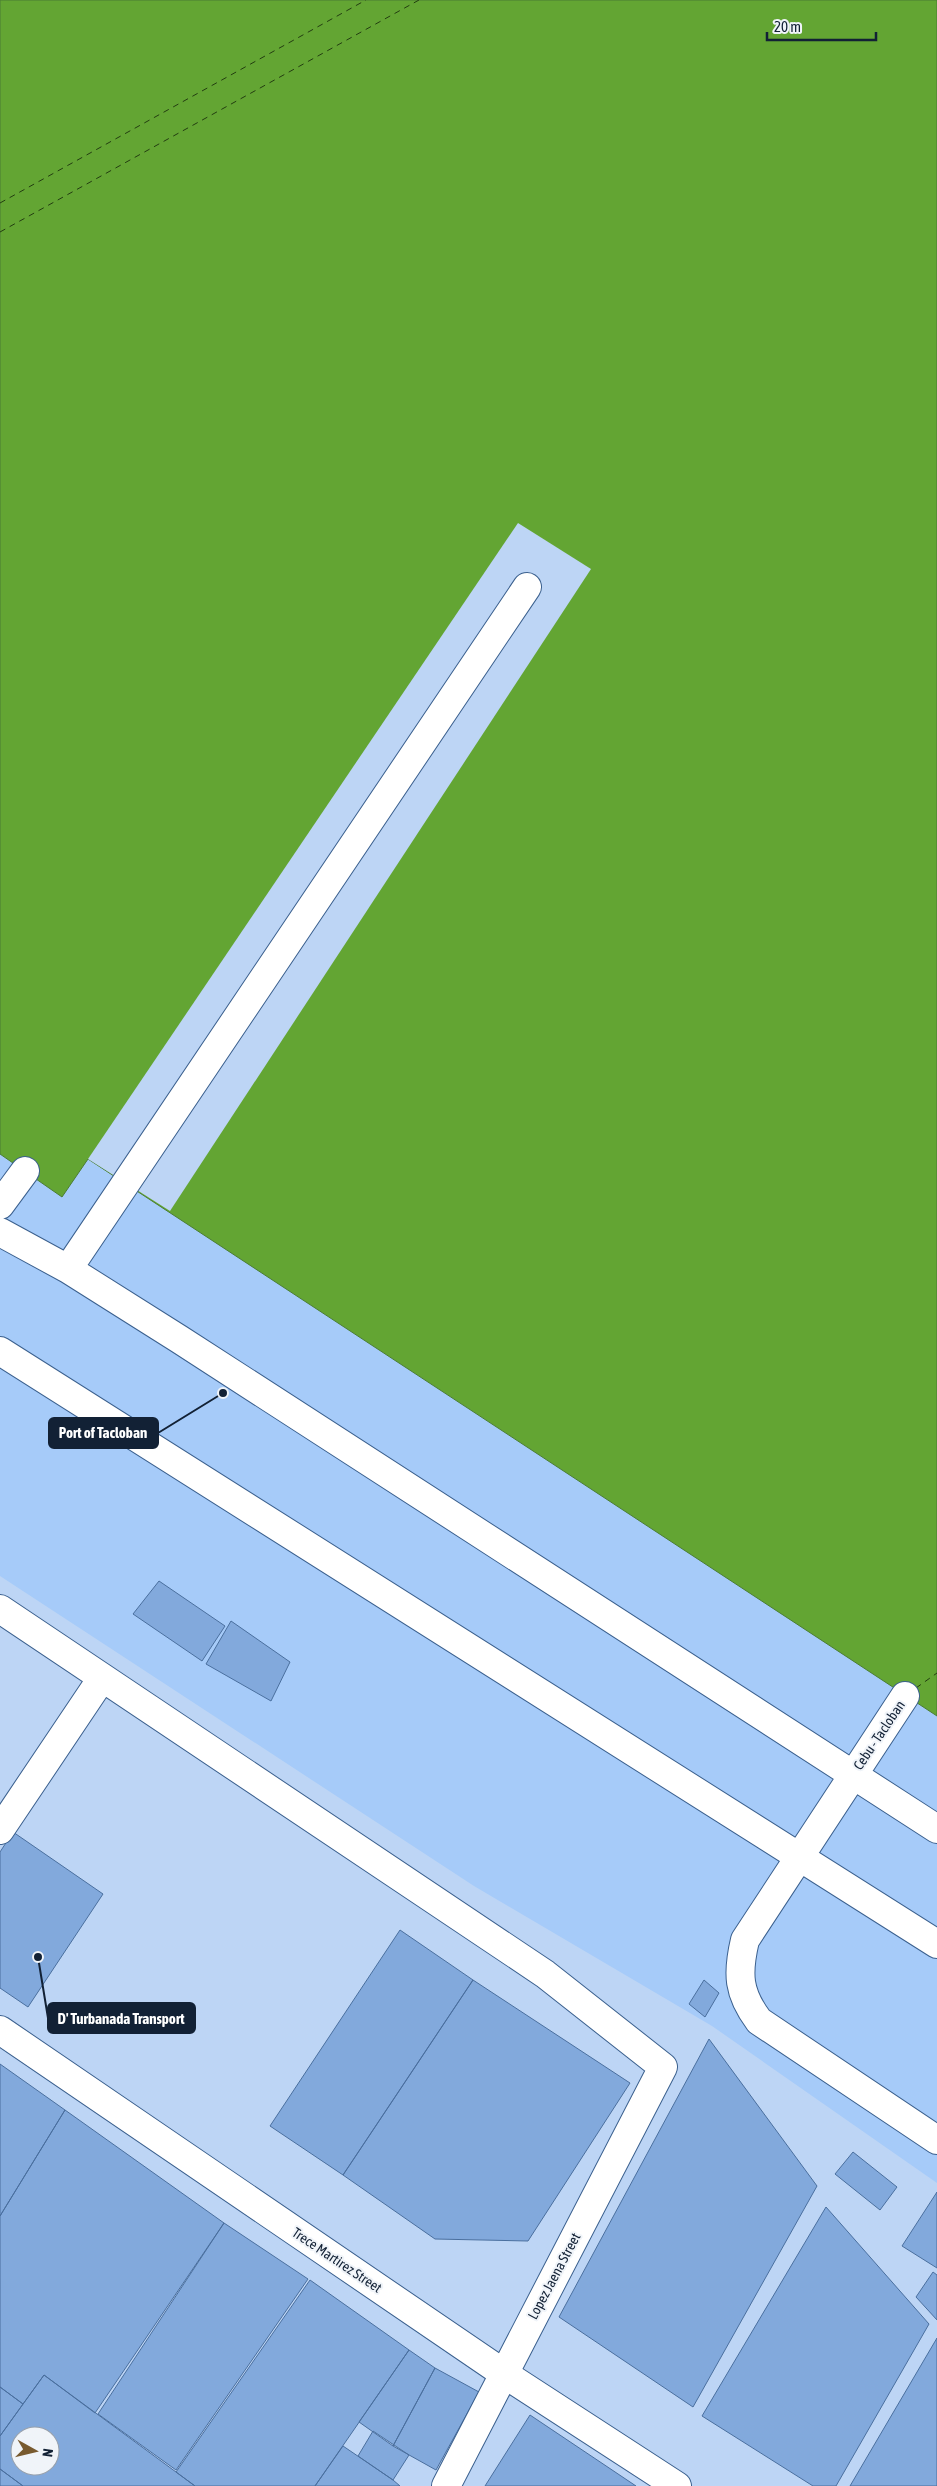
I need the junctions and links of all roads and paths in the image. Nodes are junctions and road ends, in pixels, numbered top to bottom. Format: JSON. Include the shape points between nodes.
{"nodes":[{"id":1,"x":527,"y":587,"type":"dead end"},
{"id":2,"x":25,"y":1171,"type":"dead end"},
{"id":3,"x":0,"y":1205,"type":"edge"},
{"id":4,"x":0,"y":1232,"type":"edge"},
{"id":5,"x":68,"y":1269,"type":"junction"},
{"id":6,"x":0,"y":1351,"type":"edge"},
{"id":7,"x":0,"y":1609,"type":"edge"},
{"id":8,"x":102,"y":1678,"type":"junction"},
{"id":9,"x":905,"y":1696,"type":"dead end"},
{"id":10,"x":852,"y":1774,"type":"junction"},
{"id":11,"x":937,"y":1829,"type":"edge"},
{"id":12,"x":0,"y":1830,"type":"edge"},
{"id":13,"x":800,"y":1857,"type":"junction"},
{"id":14,"x":937,"y":1944,"type":"edge"},
{"id":15,"x":0,"y":2030,"type":"edge"},
{"id":16,"x":937,"y":2140,"type":"edge"},
{"id":17,"x":503,"y":2373,"type":"junction"},
{"id":18,"x":446,"y":2486,"type":"edge"},
{"id":19,"x":677,"y":2486,"type":"edge"}],
"edges":[{"from":1,"to":5,"type":"street"},
{"from":2,"to":3,"type":"street"},
{"from":4,"to":5,"type":"street"},
{"from":5,"to":10,"type":"street"},
{"from":6,"to":13,"type":"street"},
{"from":7,"to":8,"type":"street"},
{"from":8,"to":12,"type":"street"},
{"from":8,"to":17,"type":"street","name":"Lopez Jaena Street","via":[[545,1974],[663,2067]]},
{"from":9,"to":10,"type":"street","name":"Cebu - Tacloban"},
{"from":10,"to":11,"type":"street"},
{"from":10,"to":13,"type":"street","name":"Cebu - Tacloban"},
{"from":13,"to":14,"type":"street"},
{"from":13,"to":16,"type":"street","name":"Cebu - Tacloban","via":[[745,1940],[740,1962],[742,1994],[759,2021]]},
{"from":15,"to":17,"type":"street","name":"Trece Martirez Street"},
{"from":17,"to":18,"type":"street","name":"Lopez Jaena Street"},
{"from":17,"to":19,"type":"street","name":"Trece Martirez Street"}]}
